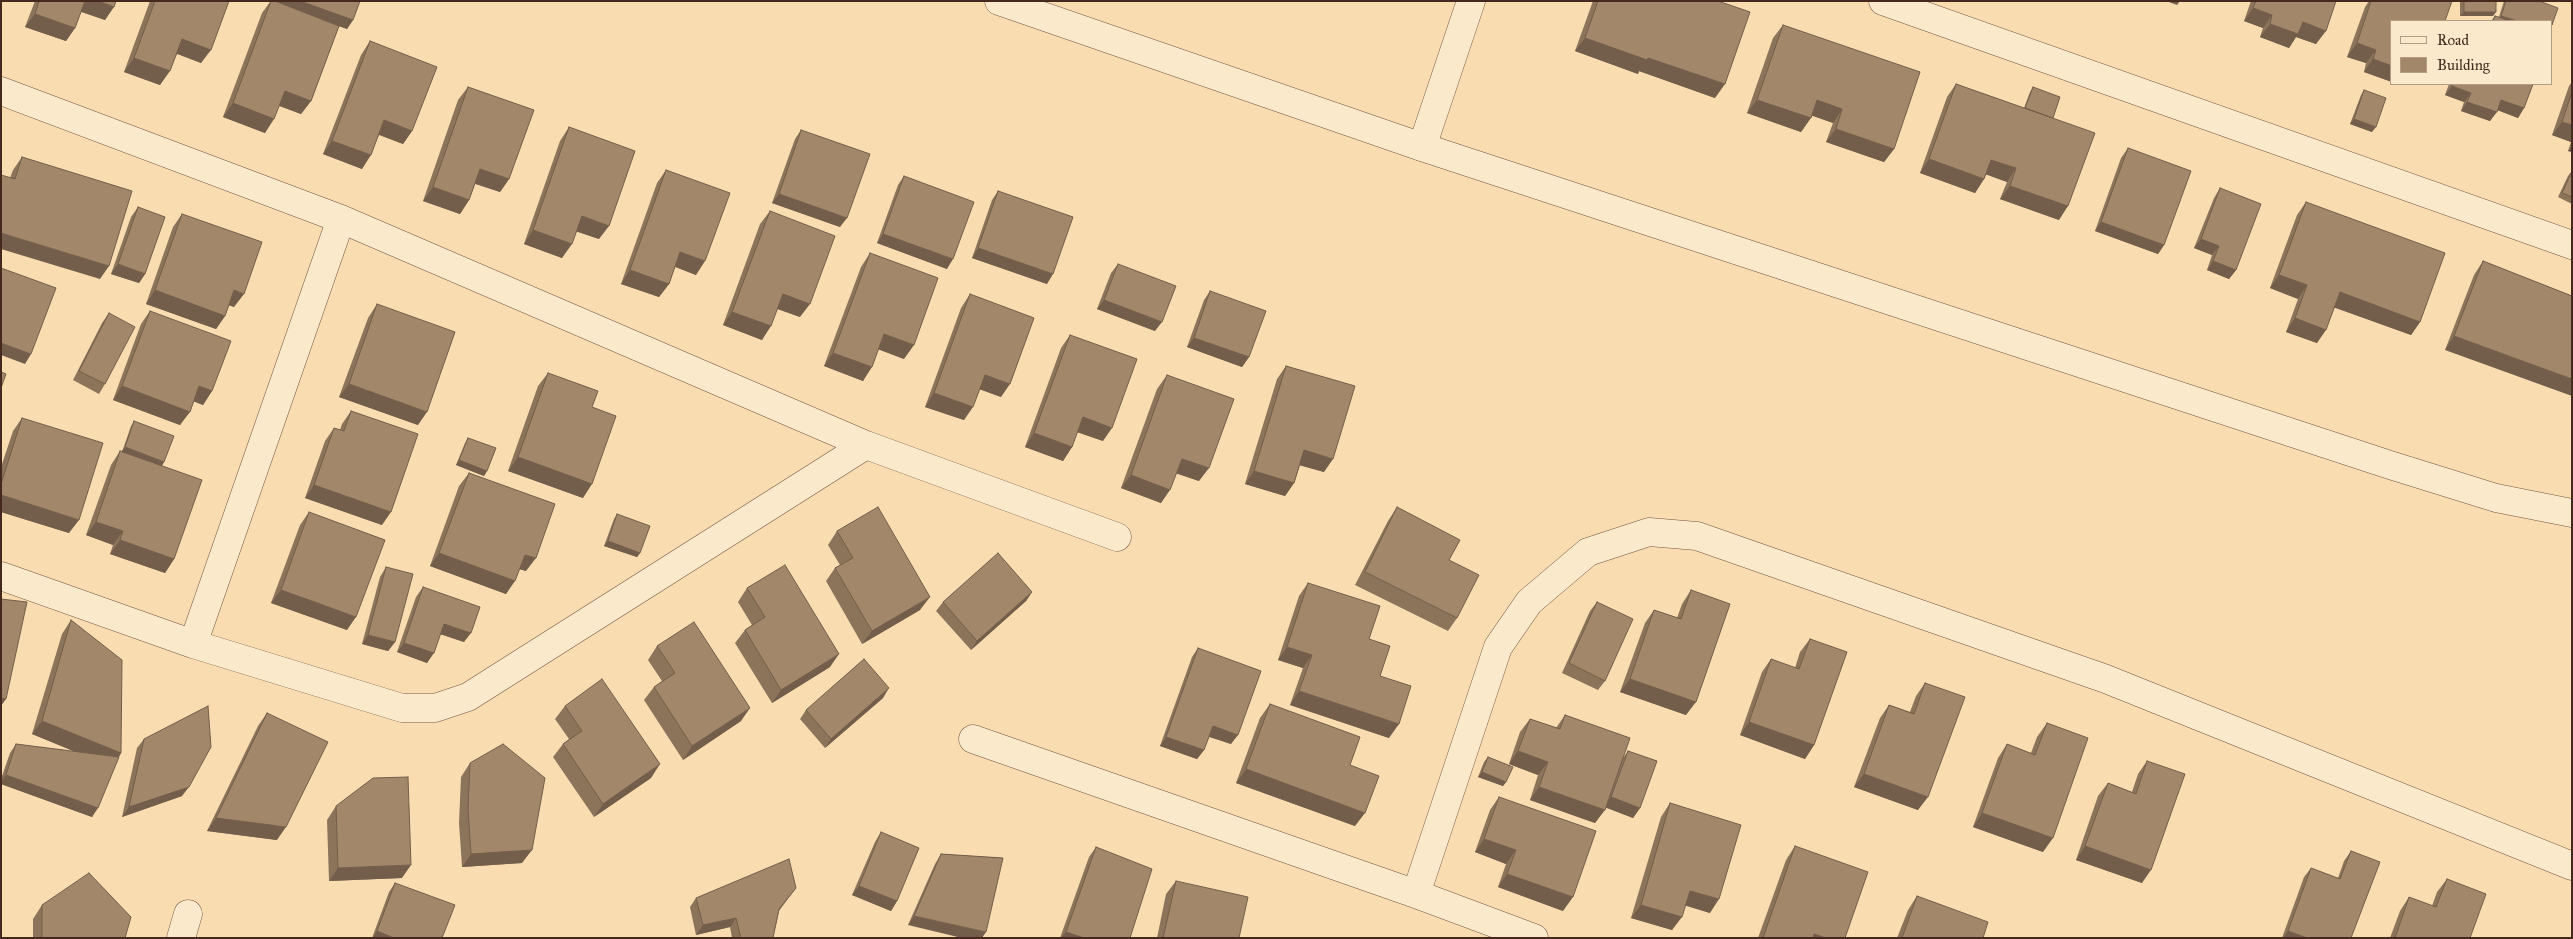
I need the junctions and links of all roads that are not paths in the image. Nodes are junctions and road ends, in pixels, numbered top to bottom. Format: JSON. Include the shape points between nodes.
{"nodes":[{"id":1,"x":999,"y":1,"type":"edge"},
{"id":2,"x":1471,"y":1,"type":"edge"},
{"id":3,"x":1883,"y":1,"type":"edge"},
{"id":4,"x":1,"y":91,"type":"edge"},
{"id":5,"x":1422,"y":147,"type":"junction"},
{"id":6,"x":341,"y":219,"type":"junction"},
{"id":7,"x":2572,"y":245,"type":"edge"},
{"id":8,"x":866,"y":445,"type":"junction"},
{"id":9,"x":2572,"y":513,"type":"edge"},
{"id":10,"x":1117,"y":538,"type":"dead end"},
{"id":11,"x":1,"y":576,"type":"edge"},
{"id":12,"x":193,"y":644,"type":"junction"},
{"id":13,"x":974,"y":738,"type":"dead end"},
{"id":14,"x":2572,"y":866,"type":"edge"},
{"id":15,"x":1416,"y":894,"type":"junction"},
{"id":16,"x":1534,"y":938,"type":"edge"}],
"edges":[{"from":1,"to":5,"type":"street"},
{"from":2,"to":5,"type":"street"},
{"from":3,"to":7,"type":"street"},
{"from":4,"to":6,"type":"street"},
{"from":5,"to":9,"type":"street","via":[[2390,465],[2496,498]]},
{"from":6,"to":8,"type":"street"},
{"from":6,"to":12,"type":"street"},
{"from":8,"to":10,"type":"street"},
{"from":8,"to":12,"type":"street","via":[[468,697],[435,708],[402,708]]},
{"from":11,"to":12,"type":"street"},
{"from":13,"to":15,"type":"street"},
{"from":14,"to":15,"type":"street","via":[[2106,679],[1697,536],[1650,532],[1588,552],[1529,602],[1498,648]]},
{"from":15,"to":16,"type":"street"}]}
